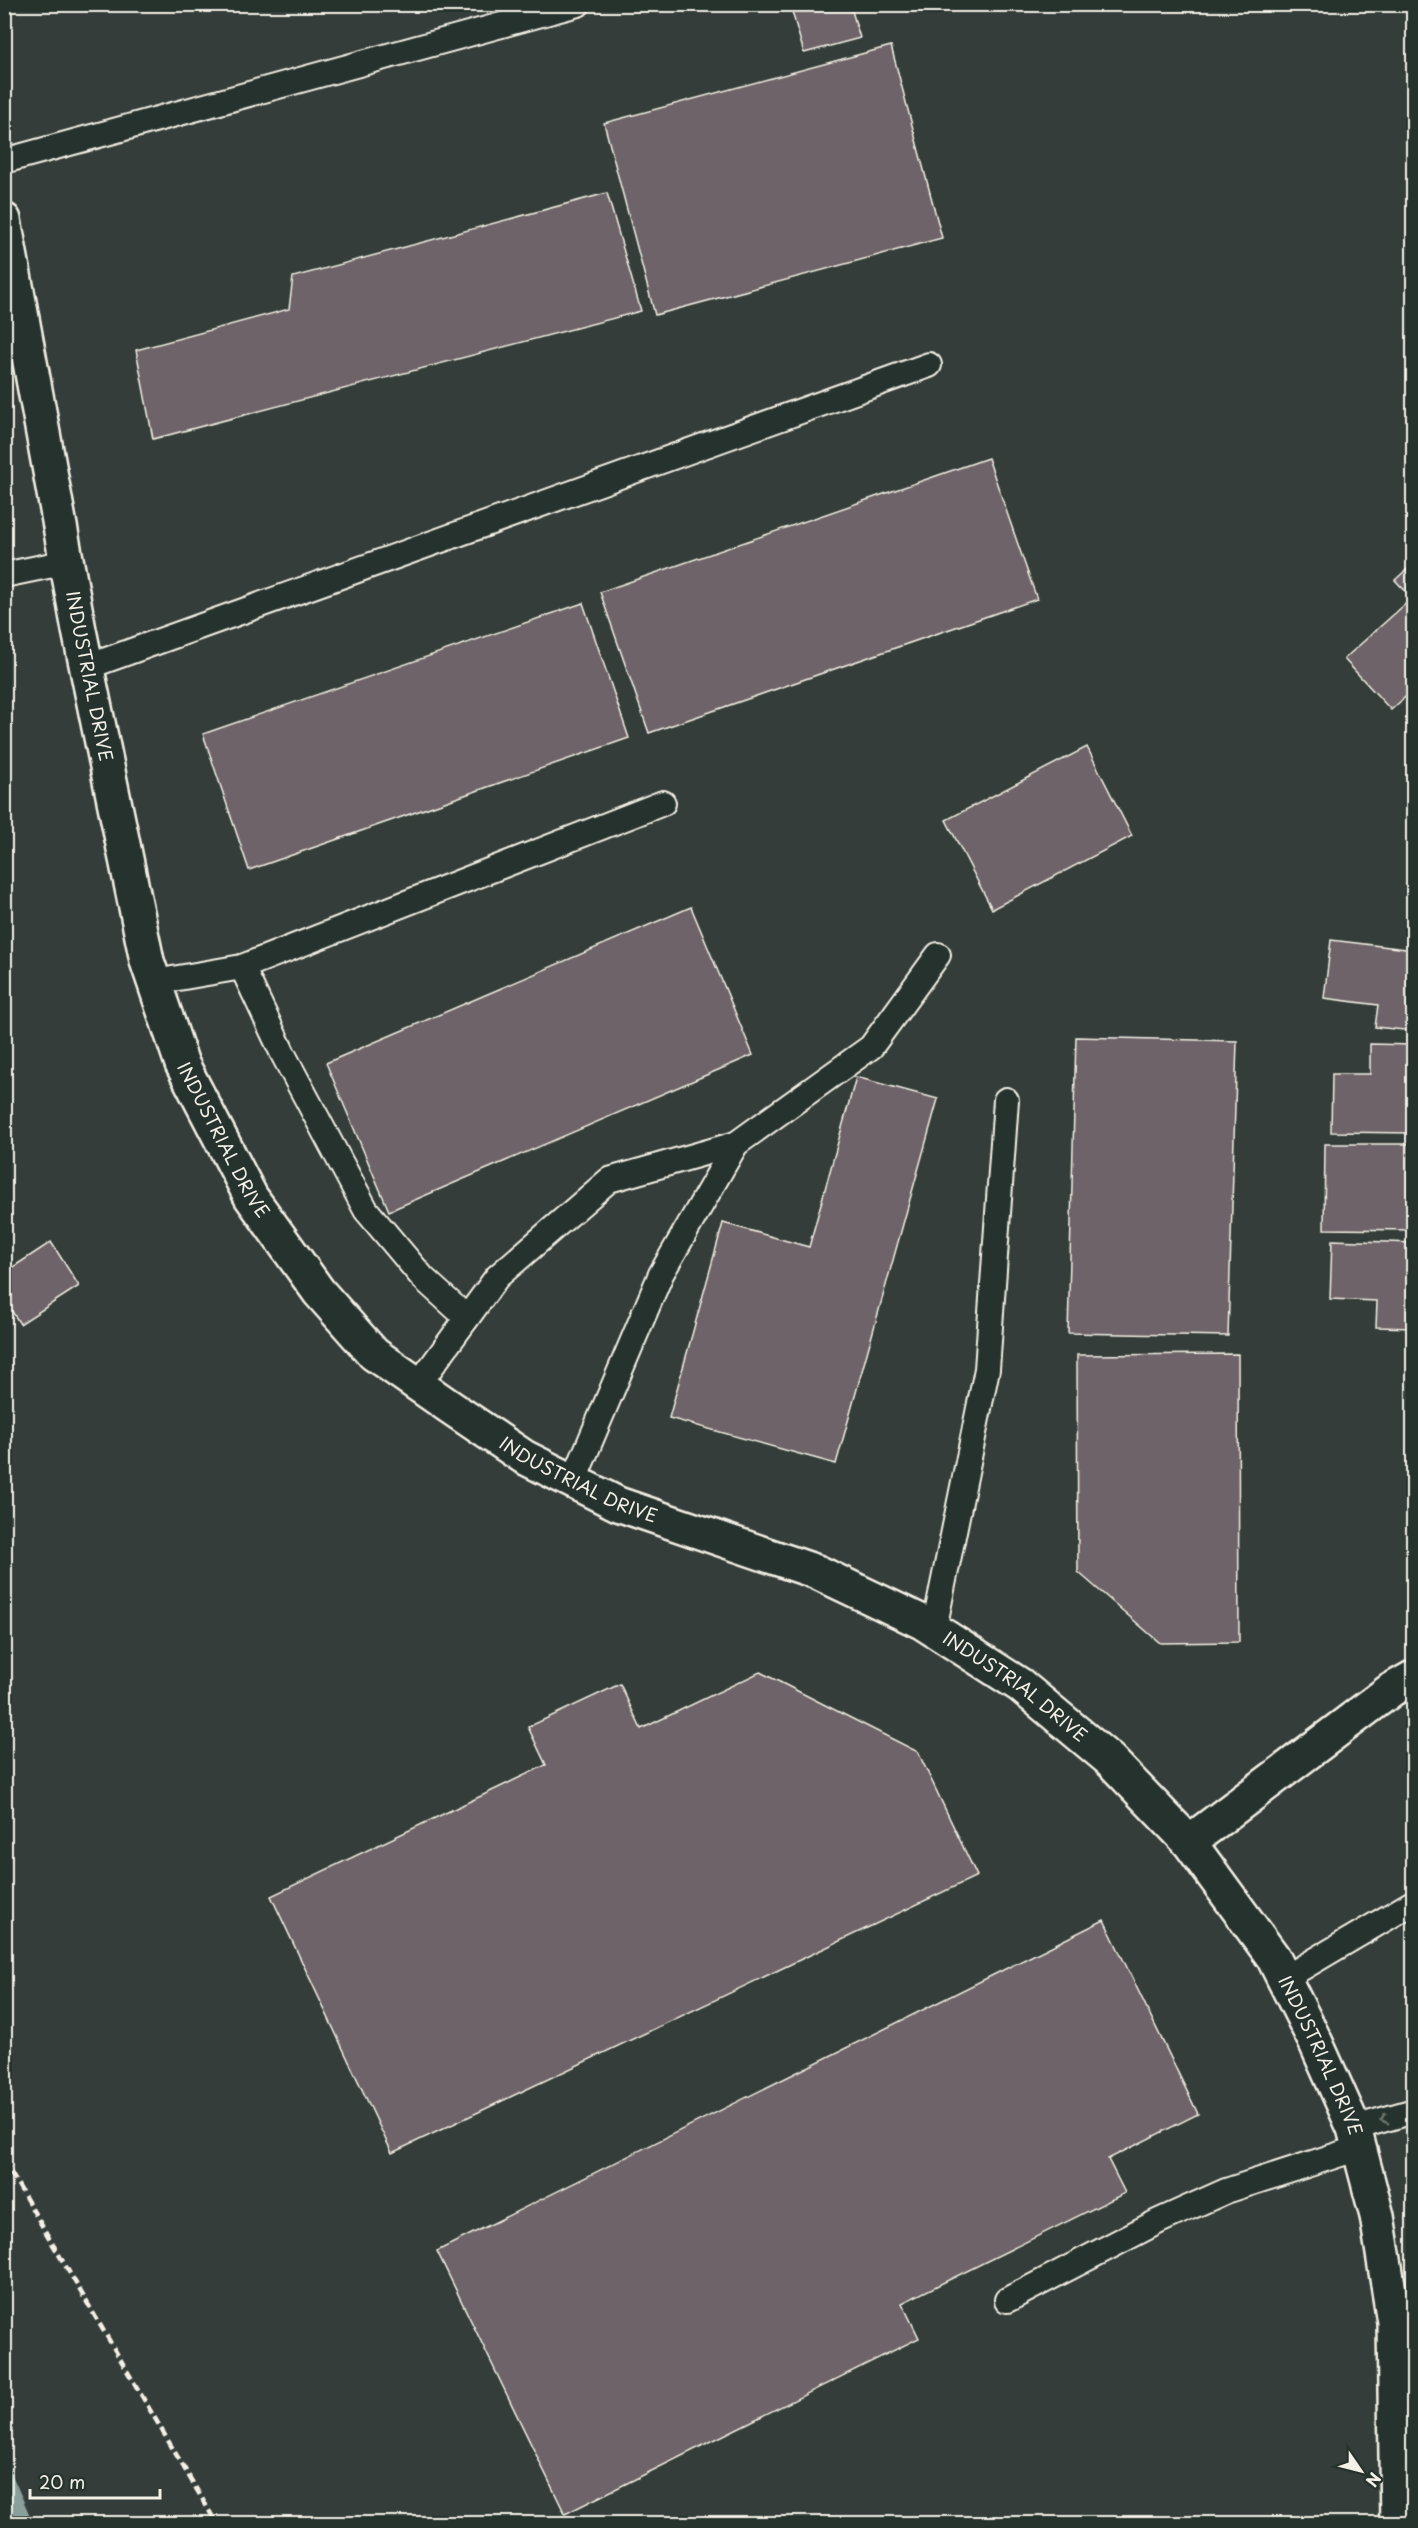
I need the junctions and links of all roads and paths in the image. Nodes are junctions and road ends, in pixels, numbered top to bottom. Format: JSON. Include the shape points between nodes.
{"nodes":[{"id":1,"x":578,"y":4,"type":"edge"},
{"id":2,"x":4,"y":160,"type":"edge"},
{"id":3,"x":4,"y":220,"type":"edge"},
{"id":4,"x":929,"y":365,"type":"dead end"},
{"id":5,"x":67,"y":562,"type":"junction"},
{"id":6,"x":4,"y":575,"type":"edge"},
{"id":7,"x":87,"y":667,"type":"junction"},
{"id":8,"x":663,"y":803,"type":"dead end"},
{"id":9,"x":938,"y":955,"type":"dead end"},
{"id":10,"x":242,"y":967,"type":"junction"},
{"id":11,"x":155,"y":982,"type":"junction"},
{"id":12,"x":1006,"y":1100,"type":"dead end"},
{"id":13,"x":736,"y":1144,"type":"junction"},
{"id":14,"x":467,"y":1318,"type":"junction"},
{"id":15,"x":418,"y":1385,"type":"junction"},
{"id":16,"x":573,"y":1482,"type":"junction"},
{"id":17,"x":934,"y":1629,"type":"junction"},
{"id":18,"x":1413,"y":1677,"type":"edge"},
{"id":19,"x":1189,"y":1842,"type":"junction"},
{"id":20,"x":1413,"y":1902,"type":"edge"},
{"id":21,"x":1285,"y":1978,"type":"junction"},
{"id":22,"x":1413,"y":2111,"type":"edge"},
{"id":23,"x":1356,"y":2138,"type":"junction"},
{"id":24,"x":1007,"y":2300,"type":"dead end"},
{"id":25,"x":1405,"y":2415,"type":"edge"},
{"id":26,"x":1397,"y":2523,"type":"edge"}],
"edges":[{"from":1,"to":2,"type":"lane"},
{"from":3,"to":5,"type":"street","name":"INDUSTRIAL DRIVE"},
{"from":4,"to":7,"type":"lane"},
{"from":5,"to":6,"type":"lane"},
{"from":5,"to":7,"type":"street","name":"INDUSTRIAL DRIVE"},
{"from":7,"to":11,"type":"street","name":"INDUSTRIAL DRIVE","via":[[147,961]]},
{"from":8,"to":10,"type":"lane"},
{"from":9,"to":13,"type":"lane","via":[[871,1047]]},
{"from":10,"to":11,"type":"lane"},
{"from":10,"to":14,"type":"lane","via":[[283,1054],[366,1210],[423,1278]]},
{"from":11,"to":15,"type":"street","name":"INDUSTRIAL DRIVE","via":[[182,1064],[250,1197],[319,1292],[374,1354]]},
{"from":12,"to":17,"type":"lane","via":[[987,1369]]},
{"from":13,"to":14,"type":"lane","via":[[609,1180],[497,1277]]},
{"from":13,"to":16,"type":"lane","via":[[661,1274]]},
{"from":14,"to":15,"type":"lane"},
{"from":15,"to":16,"type":"street","name":"INDUSTRIAL DRIVE","via":[[524,1457]]},
{"from":16,"to":17,"type":"street","name":"INDUSTRIAL DRIVE","via":[[618,1504],[817,1572]]},
{"from":17,"to":19,"type":"street","name":"INDUSTRIAL DRIVE","via":[[1020,1685],[1110,1760]]},
{"from":18,"to":19,"type":"street"},
{"from":19,"to":21,"type":"street","name":"INDUSTRIAL DRIVE"},
{"from":20,"to":21,"type":"lane"},
{"from":21,"to":23,"type":"street","name":"INDUSTRIAL DRIVE"},
{"from":22,"to":23,"type":"lane","one_way":true},
{"from":23,"to":24,"type":"lane","via":[[1159,2221]]},
{"from":23,"to":25,"type":"street","name":"INDUSTRIAL DRIVE","via":[[1377,2216]]},
{"from":25,"to":26,"type":"street","name":"INDUSTRIAL DRIVE"}]}
